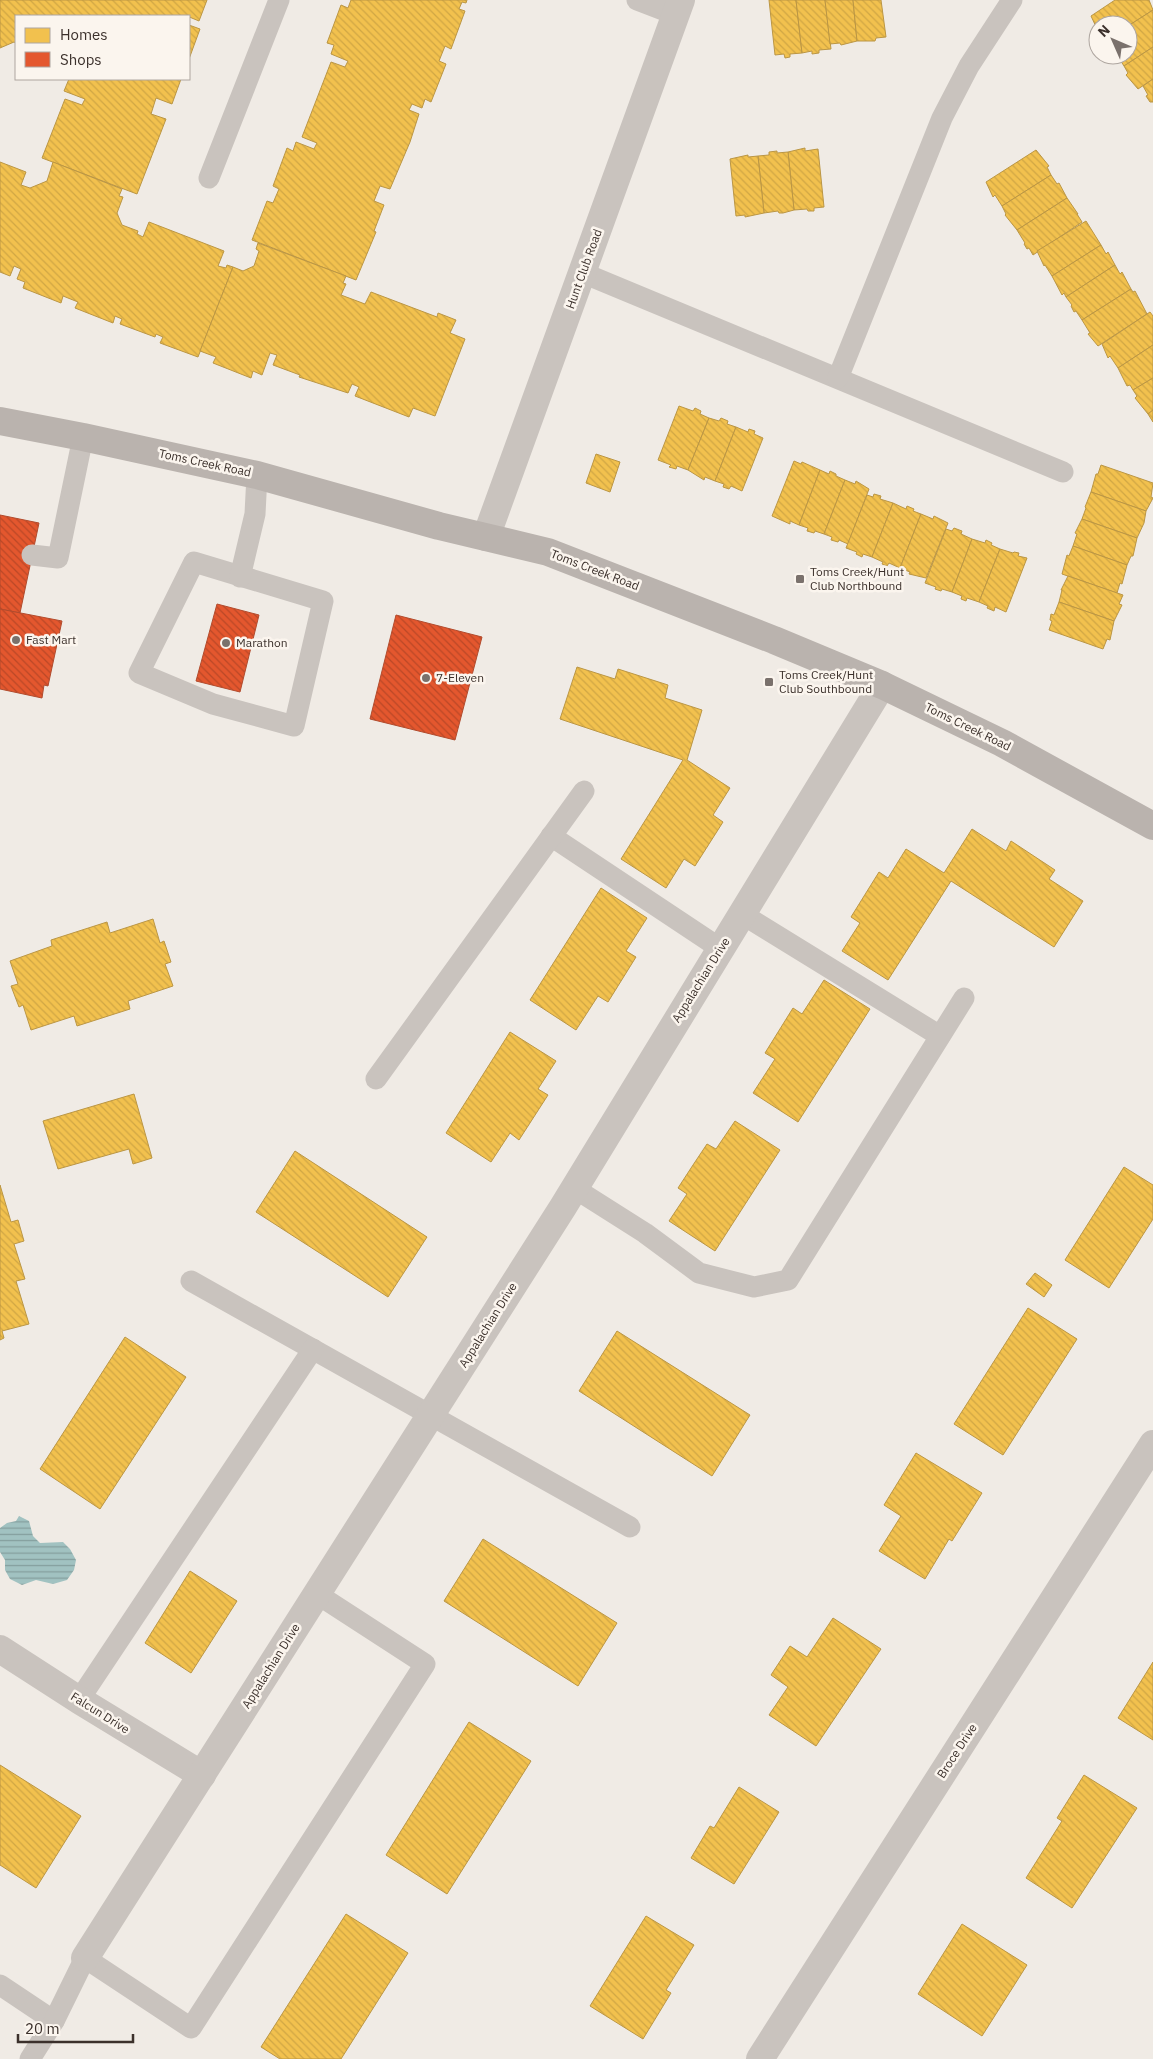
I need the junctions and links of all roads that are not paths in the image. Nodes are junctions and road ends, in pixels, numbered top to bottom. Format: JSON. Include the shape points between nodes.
{"nodes":[{"id":1,"x":279,"y":0,"type":"edge"},
{"id":2,"x":637,"y":0,"type":"edge"},
{"id":3,"x":1012,"y":0,"type":"edge"},
{"id":4,"x":678,"y":7,"type":"edge"},
{"id":5,"x":209,"y":178,"type":"dead end"},
{"id":6,"x":583,"y":272,"type":"junction"},
{"id":7,"x":838,"y":378,"type":"junction"},
{"id":8,"x":0,"y":421,"type":"edge"},
{"id":9,"x":83,"y":437,"type":"junction"},
{"id":10,"x":1062,"y":472,"type":"dead end"},
{"id":11,"x":258,"y":474,"type":"junction"},
{"id":12,"x":486,"y":537,"type":"junction"},
{"id":13,"x":32,"y":556,"type":"dead end"},
{"id":14,"x":240,"y":577,"type":"junction"},
{"id":15,"x":882,"y":685,"type":"junction"},
{"id":16,"x":584,"y":791,"type":"dead end"},
{"id":17,"x":1153,"y":826,"type":"edge"},
{"id":18,"x":551,"y":836,"type":"junction"},
{"id":19,"x":742,"y":914,"type":"junction"},
{"id":20,"x":721,"y":948,"type":"junction"},
{"id":21,"x":964,"y":998,"type":"dead end"},
{"id":22,"x":940,"y":1036,"type":"junction"},
{"id":23,"x":376,"y":1079,"type":"dead end"},
{"id":24,"x":574,"y":1188,"type":"junction"},
{"id":25,"x":191,"y":1281,"type":"dead end"},
{"id":26,"x":313,"y":1349,"type":"junction"},
{"id":27,"x":430,"y":1415,"type":"junction"},
{"id":28,"x":1153,"y":1444,"type":"edge"},
{"id":29,"x":630,"y":1527,"type":"dead end"},
{"id":30,"x":317,"y":1594,"type":"junction"},
{"id":31,"x":0,"y":1649,"type":"edge"},
{"id":32,"x":79,"y":1700,"type":"junction"},
{"id":33,"x":202,"y":1775,"type":"junction"},
{"id":34,"x":85,"y":1958,"type":"junction"},
{"id":35,"x":0,"y":1985,"type":"edge"},
{"id":36,"x":54,"y":2021,"type":"junction"},
{"id":37,"x":30,"y":2059,"type":"edge"},
{"id":38,"x":760,"y":2059,"type":"edge"}],
"edges":[{"from":1,"to":5,"type":"lane"},
{"from":2,"to":4,"type":"lane"},
{"from":3,"to":7,"type":"lane","via":[[969,66],[942,118]]},
{"from":4,"to":6,"type":"street","name":"Hunt Club Road"},
{"from":6,"to":7,"type":"lane"},
{"from":6,"to":12,"type":"street","name":"Hunt Club Road"},
{"from":7,"to":10,"type":"lane"},
{"from":8,"to":9,"type":"main road","name":"Toms Creek Road"},
{"from":9,"to":11,"type":"main road","name":"Toms Creek Road"},
{"from":9,"to":13,"type":"lane","via":[[58,558]]},
{"from":11,"to":12,"type":"main road","name":"Toms Creek Road"},
{"from":11,"to":14,"type":"lane","via":[[255,514]]},
{"from":12,"to":15,"type":"main road","name":"Toms Creek Road","via":[[548,552]]},
{"from":14,"to":14,"type":"lane","via":[[194,562],[139,673],[213,704],[294,726],[323,601]]},
{"from":15,"to":17,"type":"main road","name":"Toms Creek Road","via":[[1002,743]]},
{"from":15,"to":19,"type":"street","name":"Appalachian Drive"},
{"from":16,"to":18,"type":"lane"},
{"from":18,"to":20,"type":"lane"},
{"from":18,"to":23,"type":"lane"},
{"from":19,"to":20,"type":"street","name":"Appalachian Drive"},
{"from":19,"to":22,"type":"lane"},
{"from":20,"to":24,"type":"street","name":"Appalachian Drive"},
{"from":21,"to":22,"type":"lane"},
{"from":22,"to":24,"type":"lane","via":[[788,1280],[754,1287],[699,1273]]},
{"from":24,"to":27,"type":"street","name":"Appalachian Drive"},
{"from":25,"to":26,"type":"lane"},
{"from":26,"to":27,"type":"lane"},
{"from":26,"to":32,"type":"lane"},
{"from":27,"to":29,"type":"lane"},
{"from":27,"to":30,"type":"street","name":"Appalachian Drive"},
{"from":28,"to":38,"type":"street","name":"Broce Drive"},
{"from":30,"to":33,"type":"street","name":"Appalachian Drive"},
{"from":30,"to":34,"type":"lane","via":[[425,1664],[191,2028]]},
{"from":31,"to":32,"type":"street","name":"Falcun Drive"},
{"from":32,"to":33,"type":"street","name":"Falcun Drive"},
{"from":33,"to":34,"type":"street","name":"Appalachian Drive"},
{"from":34,"to":36,"type":"lane"},
{"from":35,"to":36,"type":"lane"},
{"from":36,"to":37,"type":"lane"}]}
